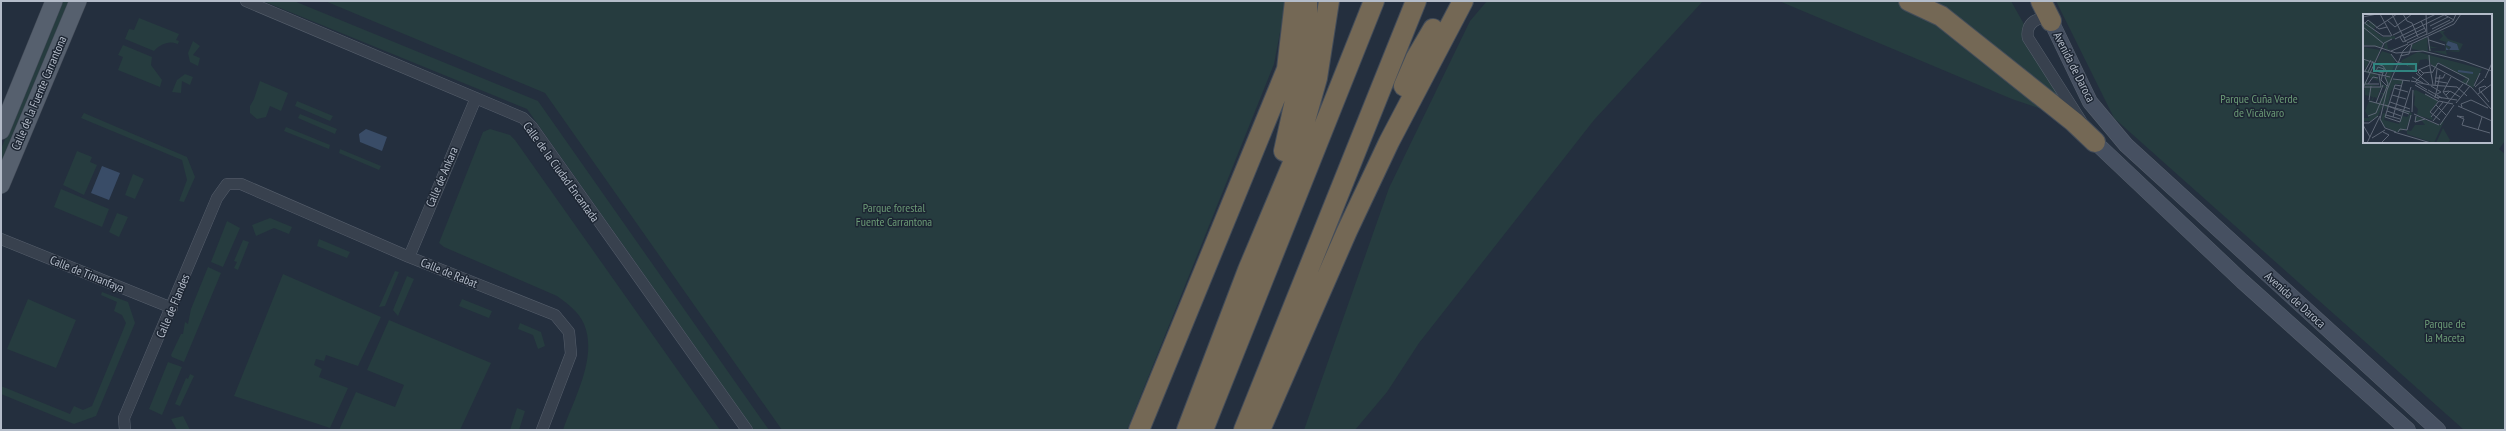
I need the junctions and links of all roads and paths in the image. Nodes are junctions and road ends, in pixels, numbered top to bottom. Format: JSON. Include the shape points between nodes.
{"nodes":[{"id":1,"x":54,"y":1,"type":"edge"},
{"id":2,"x":78,"y":1,"type":"edge"},
{"id":3,"x":246,"y":1,"type":"edge"},
{"id":4,"x":1295,"y":1,"type":"edge"},
{"id":5,"x":1308,"y":1,"type":"edge"},
{"id":6,"x":1329,"y":1,"type":"edge"},
{"id":7,"x":1374,"y":1,"type":"edge"},
{"id":8,"x":1416,"y":1,"type":"edge"},
{"id":9,"x":1449,"y":1,"type":"edge"},
{"id":10,"x":1463,"y":1,"type":"edge"},
{"id":11,"x":1909,"y":1,"type":"edge"},
{"id":12,"x":2041,"y":1,"type":"edge"},
{"id":13,"x":2051,"y":21,"type":"junction"},
{"id":14,"x":476,"y":98,"type":"junction"},
{"id":15,"x":1,"y":131,"type":"edge"},
{"id":16,"x":2095,"y":142,"type":"junction"},
{"id":17,"x":1,"y":184,"type":"edge"},
{"id":18,"x":227,"y":184,"type":"joint"},
{"id":19,"x":1347,"y":231,"type":"junction"},
{"id":20,"x":1,"y":239,"type":"edge"},
{"id":21,"x":409,"y":257,"type":"junction"},
{"id":22,"x":1248,"y":270,"type":"junction"},
{"id":23,"x":172,"y":308,"type":"junction"},
{"id":24,"x":125,"y":430,"type":"edge"},
{"id":25,"x":542,"y":430,"type":"edge"},
{"id":26,"x":747,"y":430,"type":"edge"},
{"id":27,"x":1139,"y":430,"type":"edge"},
{"id":28,"x":1187,"y":430,"type":"edge"},
{"id":29,"x":1203,"y":430,"type":"edge"},
{"id":30,"x":1244,"y":430,"type":"edge"},
{"id":31,"x":1260,"y":430,"type":"edge"},
{"id":32,"x":2408,"y":430,"type":"edge"},
{"id":33,"x":2438,"y":430,"type":"edge"}],
"edges":[{"from":1,"to":15,"type":"main road","name":"Calle de la Fuente Carrantona"},
{"from":2,"to":17,"type":"main road","name":"Calle de la Fuente Carrantona"},
{"from":3,"to":14,"type":"street","name":"Calle de la Ciudad Encantada"},
{"from":4,"to":27,"type":"highway","via":[[1287,69]]},
{"from":5,"to":22,"type":"highway","via":[[1306,46],[1285,144]]},
{"from":6,"to":22,"type":"highway","via":[[1317,78],[1293,163]]},
{"from":7,"to":29,"type":"highway"},
{"from":8,"to":30,"type":"highway"},
{"from":9,"to":19,"type":"highway","via":[[1416,58]]},
{"from":10,"to":19,"type":"highway","via":[[1389,142]]},
{"from":11,"to":16,"type":"highway","via":[[1941,16],[2074,122]]},
{"from":12,"to":13,"type":"highway"},
{"from":13,"to":16,"type":"street","name":"Avenida de Daroca","via":[[2041,18],[2034,21],[2028,30],[2028,38]]},
{"from":13,"to":33,"type":"main road","name":"Avenida de Daroca","via":[[2090,102],[2126,146]]},
{"from":14,"to":21,"type":"street","name":"Calle de Ankara"},
{"from":14,"to":26,"type":"street","name":"Calle de la Ciudad Encantada","via":[[517,115],[532,128]]},
{"from":16,"to":32,"type":"main road","name":"Avenida de Daroca","via":[[2254,292]]},
{"from":18,"to":21,"type":"street","name":"Calle de Rabat","via":[[241,184]]},
{"from":18,"to":23,"type":"street","name":"Calle de Flandes","via":[[217,198]]},
{"from":19,"to":31,"type":"highway"},
{"from":20,"to":23,"type":"street","name":"Calle de Timanfaya"},
{"from":21,"to":25,"type":"street","name":"Calle de Rabat","via":[[555,315],[569,332],[571,354]]},
{"from":22,"to":28,"type":"highway"},
{"from":23,"to":24,"type":"street","name":"Calle de Flandes","via":[[124,418]]}]}
